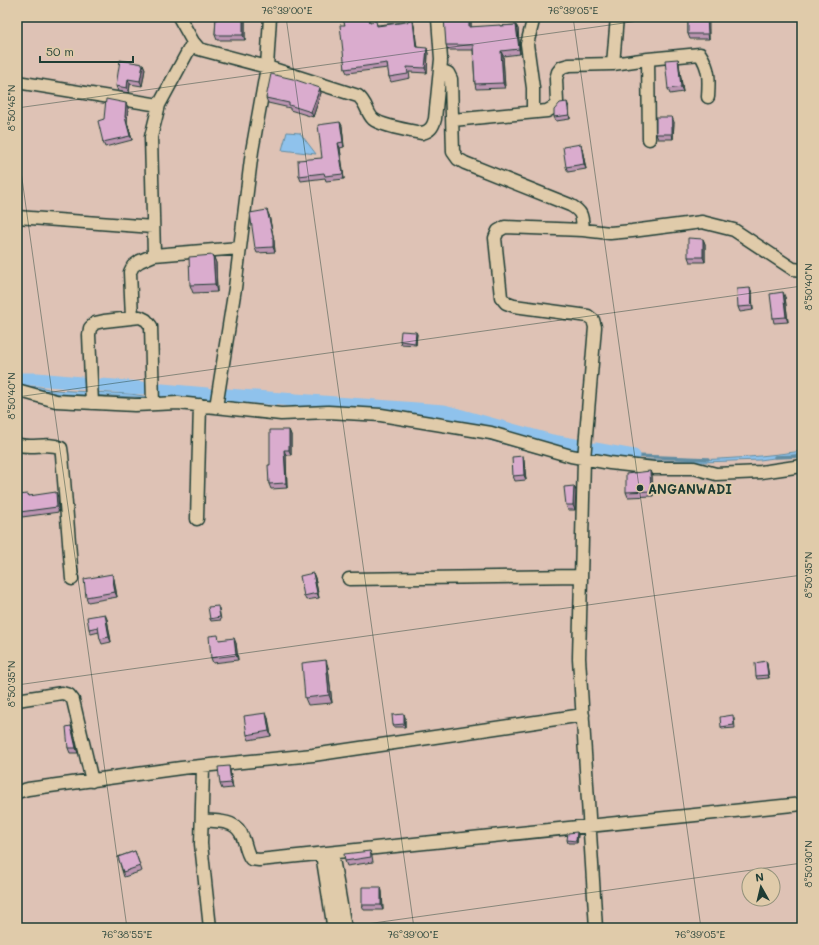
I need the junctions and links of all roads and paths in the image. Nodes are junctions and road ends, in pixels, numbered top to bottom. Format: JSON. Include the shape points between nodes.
{"nodes":[{"id":1,"x":179,"y":17,"type":"edge"},
{"id":2,"x":270,"y":17,"type":"edge"},
{"id":3,"x":439,"y":17,"type":"edge"},
{"id":4,"x":534,"y":17,"type":"edge"},
{"id":5,"x":617,"y":17,"type":"edge"},
{"id":6,"x":192,"y":42,"type":"junction"},
{"id":7,"x":648,"y":58,"type":"junction"},
{"id":8,"x":441,"y":59,"type":"junction"},
{"id":9,"x":613,"y":64,"type":"junction"},
{"id":10,"x":267,"y":67,"type":"junction"},
{"id":11,"x":17,"y":82,"type":"edge"},
{"id":12,"x":708,"y":97,"type":"dead end"},
{"id":13,"x":159,"y":105,"type":"junction"},
{"id":14,"x":533,"y":112,"type":"junction"},
{"id":15,"x":452,"y":120,"type":"junction"},
{"id":16,"x":649,"y":139,"type":"dead end"},
{"id":17,"x":17,"y":217,"type":"edge"},
{"id":18,"x":153,"y":227,"type":"junction"},
{"id":19,"x":584,"y":230,"type":"junction"},
{"id":20,"x":239,"y":248,"type":"junction"},
{"id":21,"x":154,"y":255,"type":"junction"},
{"id":22,"x":802,"y":270,"type":"edge"},
{"id":23,"x":132,"y":318,"type":"junction"},
{"id":24,"x":17,"y":390,"type":"edge"},
{"id":25,"x":92,"y":403,"type":"junction"},
{"id":26,"x":153,"y":404,"type":"junction"},
{"id":27,"x":200,"y":405,"type":"junction"},
{"id":28,"x":216,"y":407,"type":"junction"},
{"id":29,"x":17,"y":444,"type":"edge"},
{"id":30,"x":584,"y":459,"type":"junction"},
{"id":31,"x":802,"y":466,"type":"edge"},
{"id":32,"x":197,"y":519,"type":"dead end"},
{"id":33,"x":581,"y":576,"type":"junction"},
{"id":34,"x":72,"y":579,"type":"dead end"},
{"id":35,"x":349,"y":579,"type":"dead end"},
{"id":36,"x":17,"y":700,"type":"edge"},
{"id":37,"x":583,"y":715,"type":"junction"},
{"id":38,"x":203,"y":767,"type":"junction"},
{"id":39,"x":92,"y":781,"type":"junction"},
{"id":40,"x":17,"y":792,"type":"edge"},
{"id":41,"x":802,"y":804,"type":"edge"},
{"id":42,"x":202,"y":820,"type":"junction"},
{"id":43,"x":589,"y":826,"type":"junction"},
{"id":44,"x":327,"y":853,"type":"junction"},
{"id":45,"x":210,"y":928,"type":"edge"},
{"id":46,"x":332,"y":928,"type":"edge"},
{"id":47,"x":345,"y":928,"type":"edge"},
{"id":48,"x":596,"y":928,"type":"edge"}],
"edges":[{"from":1,"to":6,"type":"street"},
{"from":2,"to":10,"type":"street"},
{"from":3,"to":8,"type":"street"},
{"from":4,"to":14,"type":"street","via":[[527,44],[533,88]]},
{"from":5,"to":9,"type":"street"},
{"from":6,"to":10,"type":"street","via":[[199,49]]},
{"from":6,"to":13,"type":"street"},
{"from":7,"to":9,"type":"street"},
{"from":7,"to":12,"type":"street","via":[[700,54],[706,62],[709,74]]},
{"from":7,"to":16,"type":"street"},
{"from":8,"to":10,"type":"street","via":[[435,119],[433,126],[422,134],[379,123],[373,119],[363,100],[358,96]]},
{"from":8,"to":15,"type":"street","via":[[440,70],[448,73],[451,79]]},
{"from":9,"to":14,"type":"street","via":[[562,67],[556,78],[557,102],[554,107],[547,111]]},
{"from":10,"to":20,"type":"street"},
{"from":11,"to":13,"type":"street"},
{"from":13,"to":18,"type":"street","via":[[151,137]]},
{"from":14,"to":15,"type":"street"},
{"from":15,"to":19,"type":"street","via":[[453,152],[458,159],[570,205],[581,214]]},
{"from":17,"to":18,"type":"street"},
{"from":18,"to":21,"type":"street"},
{"from":19,"to":22,"type":"street","via":[[618,232],[702,222],[734,230],[793,269]]},
{"from":19,"to":30,"type":"street","via":[[506,227],[498,231],[495,238],[501,297],[506,303],[588,316],[593,320],[595,335]]},
{"from":20,"to":21,"type":"street"},
{"from":20,"to":28,"type":"street"},
{"from":21,"to":23,"type":"street","via":[[140,261],[130,272]]},
{"from":23,"to":25,"type":"street","via":[[95,323],[90,328]]},
{"from":23,"to":26,"type":"street","via":[[140,317],[151,326]]},
{"from":24,"to":25,"type":"street","via":[[56,401]]},
{"from":25,"to":26,"type":"street"},
{"from":26,"to":27,"type":"street"},
{"from":27,"to":28,"type":"street"},
{"from":27,"to":32,"type":"street"},
{"from":28,"to":30,"type":"street","via":[[281,414],[328,412],[381,415],[491,434]]},
{"from":29,"to":34,"type":"street","via":[[55,445],[61,448]]},
{"from":30,"to":31,"type":"street","via":[[654,468],[694,468],[716,474],[761,472]]},
{"from":30,"to":33,"type":"street"},
{"from":33,"to":35,"type":"street"},
{"from":33,"to":37,"type":"street","via":[[579,658]]},
{"from":36,"to":39,"type":"street","via":[[62,693],[69,695],[73,700]]},
{"from":37,"to":38,"type":"street","via":[[314,755]]},
{"from":37,"to":43,"type":"street"},
{"from":38,"to":39,"type":"street"},
{"from":38,"to":42,"type":"street"},
{"from":39,"to":40,"type":"street"},
{"from":41,"to":43,"type":"street"},
{"from":42,"to":44,"type":"street","via":[[234,824],[240,829],[251,859]]},
{"from":42,"to":45,"type":"street","via":[[202,855]]},
{"from":43,"to":44,"type":"street"},
{"from":43,"to":48,"type":"street"},
{"from":44,"to":46,"type":"street"},
{"from":44,"to":47,"type":"street"}]}
